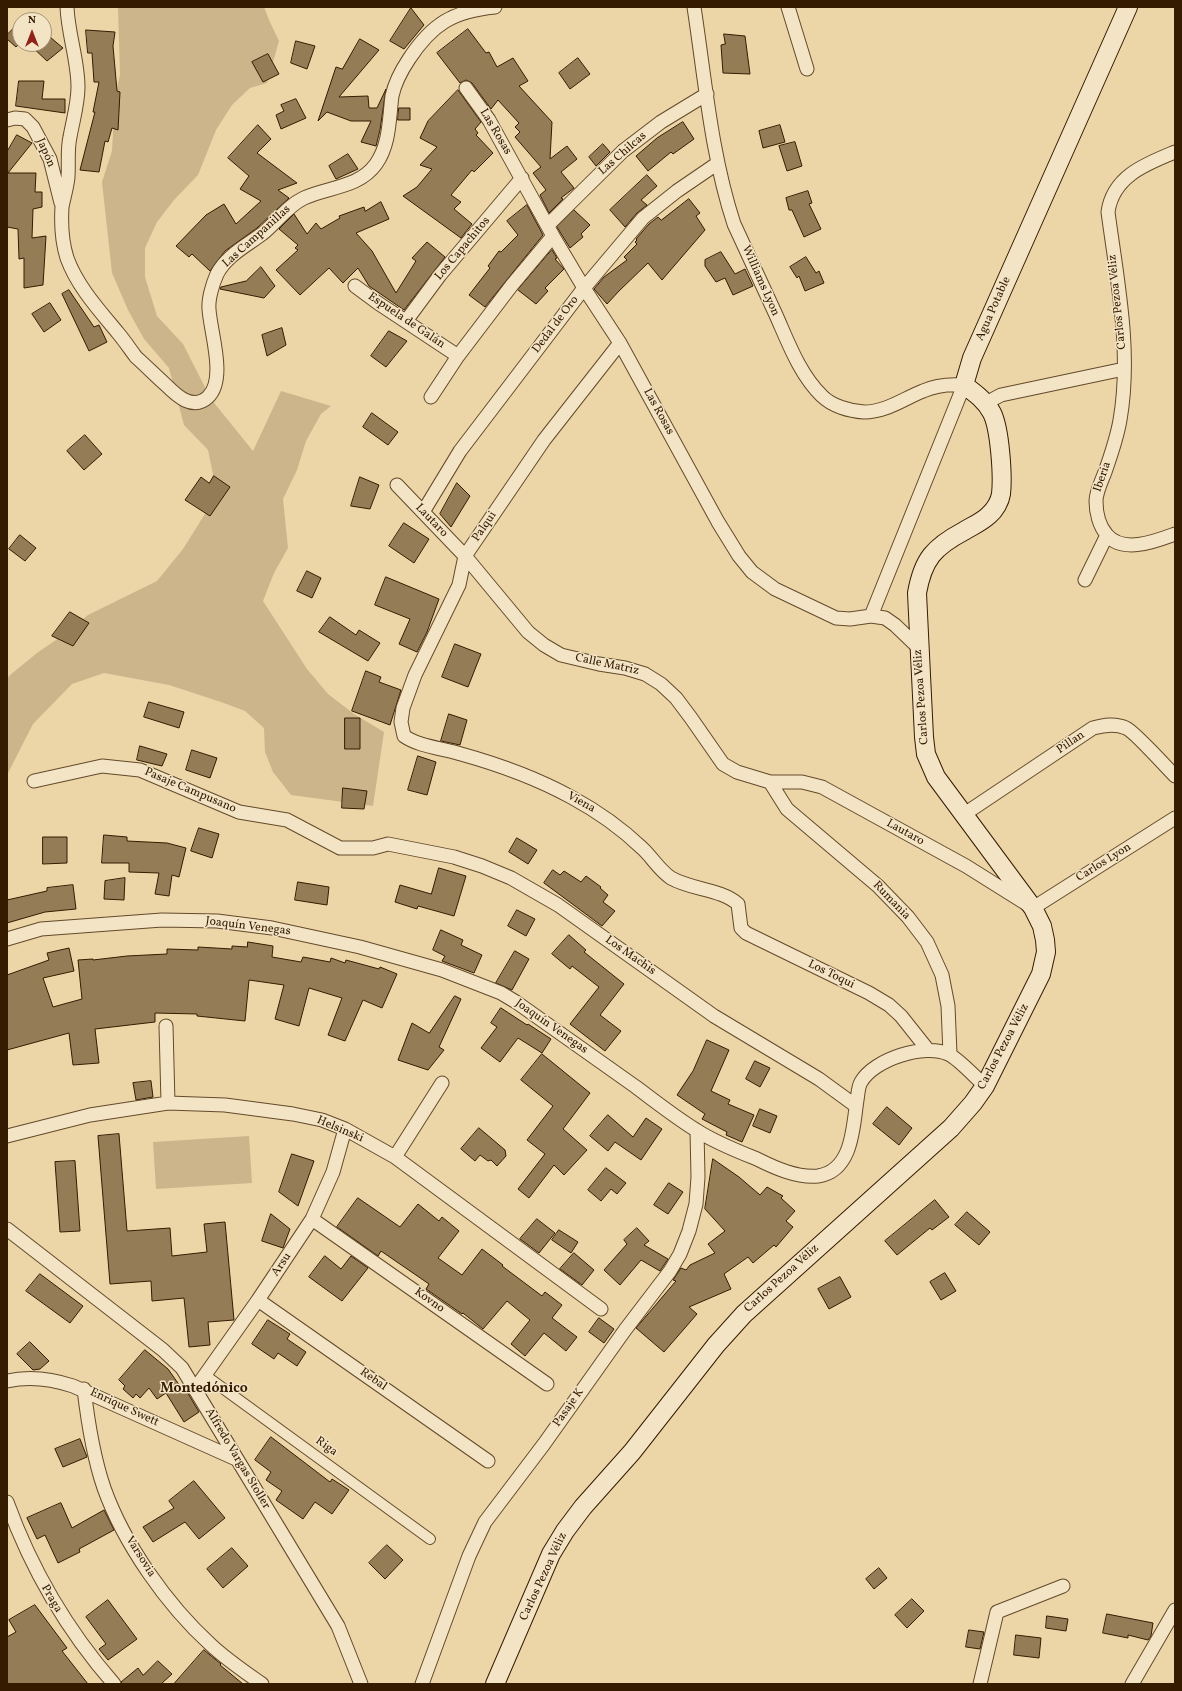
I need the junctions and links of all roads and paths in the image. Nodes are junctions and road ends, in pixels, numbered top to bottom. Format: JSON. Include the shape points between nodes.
{"nodes":[{"id":1,"x":67,"y":7,"type":"edge"},
{"id":2,"x":495,"y":7,"type":"edge"},
{"id":3,"x":694,"y":7,"type":"edge"},
{"id":4,"x":788,"y":7,"type":"edge"},
{"id":5,"x":1128,"y":7,"type":"edge"},
{"id":6,"x":807,"y":69,"type":"dead end"},
{"id":7,"x":466,"y":88,"type":"dead end"},
{"id":8,"x":707,"y":94,"type":"junction"},
{"id":9,"x":7,"y":120,"type":"edge"},
{"id":10,"x":1175,"y":152,"type":"edge"},
{"id":11,"x":718,"y":163,"type":"junction"},
{"id":12,"x":522,"y":178,"type":"junction"},
{"id":13,"x":62,"y":209,"type":"junction"},
{"id":14,"x":551,"y":230,"type":"junction"},
{"id":15,"x":355,"y":286,"type":"dead end"},
{"id":16,"x":584,"y":288,"type":"junction"},
{"id":17,"x":406,"y":322,"type":"junction"},
{"id":18,"x":620,"y":343,"type":"junction"},
{"id":19,"x":458,"y":356,"type":"junction"},
{"id":20,"x":1124,"y":369,"type":"junction"},
{"id":21,"x":964,"y":385,"type":"junction"},
{"id":22,"x":431,"y":397,"type":"dead end"},
{"id":23,"x":986,"y":403,"type":"junction"},
{"id":24,"x":397,"y":485,"type":"dead end"},
{"id":25,"x":423,"y":512,"type":"junction"},
{"id":26,"x":1175,"y":534,"type":"edge"},
{"id":27,"x":1107,"y":535,"type":"junction"},
{"id":28,"x":465,"y":556,"type":"junction"},
{"id":29,"x":1085,"y":580,"type":"dead end"},
{"id":30,"x":871,"y":616,"type":"junction"},
{"id":31,"x":919,"y":648,"type":"junction"},
{"id":32,"x":404,"y":736,"type":"joint"},
{"id":33,"x":1175,"y":776,"type":"edge"},
{"id":34,"x":34,"y":781,"type":"dead end"},
{"id":35,"x":770,"y":782,"type":"junction"},
{"id":36,"x":964,"y":815,"type":"junction"},
{"id":37,"x":1175,"y":818,"type":"edge"},
{"id":38,"x":388,"y":844,"type":"joint"},
{"id":39,"x":738,"y":904,"type":"joint"},
{"id":40,"x":1033,"y":908,"type":"junction"},
{"id":41,"x":7,"y":939,"type":"edge"},
{"id":42,"x":166,"y":1026,"type":"dead end"},
{"id":43,"x":928,"y":1050,"type":"junction"},
{"id":44,"x":950,"y":1054,"type":"junction"},
{"id":45,"x":442,"y":1083,"type":"dead end"},
{"id":46,"x":985,"y":1086,"type":"junction"},
{"id":47,"x":168,"y":1104,"type":"junction"},
{"id":48,"x":856,"y":1106,"type":"junction"},
{"id":49,"x":345,"y":1129,"type":"junction"},
{"id":50,"x":697,"y":1131,"type":"junction"},
{"id":51,"x":7,"y":1136,"type":"edge"},
{"id":52,"x":395,"y":1157,"type":"junction"},
{"id":53,"x":312,"y":1219,"type":"junction"},
{"id":54,"x":7,"y":1229,"type":"edge"},
{"id":55,"x":258,"y":1300,"type":"junction"},
{"id":56,"x":601,"y":1308,"type":"dead end"},
{"id":57,"x":206,"y":1376,"type":"junction"},
{"id":58,"x":7,"y":1381,"type":"edge"},
{"id":59,"x":547,"y":1384,"type":"dead end"},
{"id":60,"x":84,"y":1389,"type":"junction"},
{"id":61,"x":195,"y":1389,"type":"junction"},
{"id":62,"x":236,"y":1459,"type":"junction"},
{"id":63,"x":488,"y":1461,"type":"dead end"},
{"id":64,"x":7,"y":1502,"type":"edge"},
{"id":65,"x":430,"y":1539,"type":"dead end"},
{"id":66,"x":1063,"y":1586,"type":"dead end"},
{"id":67,"x":1175,"y":1610,"type":"edge"},
{"id":68,"x":114,"y":1684,"type":"edge"},
{"id":69,"x":262,"y":1684,"type":"edge"},
{"id":70,"x":361,"y":1684,"type":"edge"},
{"id":71,"x":422,"y":1684,"type":"edge"},
{"id":72,"x":495,"y":1684,"type":"edge"},
{"id":73,"x":980,"y":1684,"type":"edge"},
{"id":74,"x":1132,"y":1684,"type":"edge"}],
"edges":[{"from":1,"to":13,"type":"street","name":"Las Campanillas","via":[[78,87],[76,111],[69,139],[68,178]]},
{"from":2,"to":13,"type":"street","name":"Las Campanillas","via":[[457,15],[436,25],[420,43],[398,78],[393,93],[388,135],[375,166],[361,178],[296,202],[262,234],[242,247],[224,264],[216,275],[208,306],[217,369],[214,391],[206,399],[189,403],[166,386],[135,355],[79,283],[66,256]]},
{"from":3,"to":8,"type":"street","name":"Williams Lyon"},
{"from":4,"to":6,"type":"street"},
{"from":5,"to":21,"type":"main road","name":"Agua Potable","via":[[972,358]]},
{"from":7,"to":12,"type":"street","name":"Las Rosas","via":[[489,120]]},
{"from":8,"to":11,"type":"street","name":"Williams Lyon"},
{"from":8,"to":14,"type":"street","name":"Las Chilcas","via":[[661,122],[623,151]]},
{"from":9,"to":13,"type":"street","name":"Japón","via":[[25,119],[33,127],[50,159]]},
{"from":10,"to":20,"type":"street","name":"Carlos Pezoa Véliz","via":[[1141,167],[1124,178],[1109,202],[1108,212],[1122,314]]},
{"from":11,"to":16,"type":"street","name":"Dedal de Oro","via":[[643,218]]},
{"from":11,"to":21,"type":"street","name":"Williams Lyon","via":[[734,224],[790,348],[811,384],[823,397],[836,406],[864,412],[892,406],[934,387]]},
{"from":12,"to":14,"type":"street","name":"Las Rosas"},
{"from":12,"to":17,"type":"street","name":"Los Capachitos","via":[[440,275]]},
{"from":14,"to":16,"type":"street","name":"Las Rosas"},
{"from":14,"to":19,"type":"street","name":"Las Chilcas"},
{"from":15,"to":17,"type":"street","name":"Espuela de Galán"},
{"from":16,"to":18,"type":"street","name":"Las Rosas"},
{"from":16,"to":25,"type":"street","name":"Dedal de Oro","via":[[460,451]]},
{"from":17,"to":19,"type":"street","name":"Espuela de Galán"},
{"from":18,"to":28,"type":"street","name":"Palqui","via":[[544,440]]},
{"from":18,"to":30,"type":"street","name":"Las Rosas","via":[[718,522],[752,572],[775,589],[836,618],[850,620]]},
{"from":19,"to":22,"type":"street","name":"Las Chilcas"},
{"from":20,"to":23,"type":"street","via":[[1001,395]]},
{"from":20,"to":27,"type":"street","name":"Iberia","via":[[1120,419],[1096,500],[1100,523]]},
{"from":21,"to":23,"type":"main road","name":"Carlos Pezoa Véliz"},
{"from":21,"to":30,"type":"street","name":"Agua Potable"},
{"from":23,"to":31,"type":"main road","name":"Carlos Pezoa Véliz","via":[[997,427],[1001,495],[997,506],[989,515],[940,546],[928,558],[920,575],[917,593]]},
{"from":24,"to":25,"type":"street","name":"Lautaro"},
{"from":25,"to":28,"type":"street","name":"Lautaro"},
{"from":26,"to":27,"type":"street","via":[[1151,542],[1130,544],[1117,543]]},
{"from":27,"to":29,"type":"street"},
{"from":28,"to":32,"type":"street","name":"Palqui","via":[[459,585],[415,675],[403,708],[401,722]]},
{"from":28,"to":35,"type":"street","name":"Calle Matriz","via":[[528,632],[544,645],[561,655],[577,660],[645,674],[676,698],[723,764],[738,772]]},
{"from":30,"to":31,"type":"street","name":"Las Rosas","via":[[885,618]]},
{"from":31,"to":36,"type":"main road","name":"Carlos Pezoa Véliz","via":[[926,754],[936,777]]},
{"from":32,"to":39,"type":"street","name":"Viena","via":[[411,741],[462,754],[513,772],[570,796],[606,817],[670,877],[688,886],[727,897]]},
{"from":33,"to":36,"type":"street","name":"Pillan","via":[[1128,728],[1107,725],[1093,728]]},
{"from":34,"to":38,"type":"street","name":"Pasaje Campusano","via":[[102,766],[140,770],[239,812],[286,820],[340,848],[373,848]]},
{"from":35,"to":40,"type":"street","name":"Lautaro","via":[[802,782],[822,787],[966,866]]},
{"from":35,"to":44,"type":"street","name":"Rumania","via":[[787,809],[878,886],[908,917],[927,942],[942,975],[948,1006]]},
{"from":36,"to":40,"type":"main road","name":"Carlos Pezoa Véliz"},
{"from":37,"to":40,"type":"street","name":"Carlos Lyon"},
{"from":38,"to":48,"type":"street","name":"Los Machis","via":[[454,857],[511,878],[558,906],[714,1016],[819,1079]]},
{"from":39,"to":43,"type":"street","name":"Los Toqui","via":[[741,928],[746,933],[889,1005]]},
{"from":40,"to":46,"type":"main road","name":"Carlos Pezoa Véliz","via":[[1042,926],[1045,940],[1046,952],[1041,974]]},
{"from":41,"to":50,"type":"street","name":"Joaquín Venegas","via":[[41,929],[162,920],[217,921],[272,928],[353,945],[435,968],[501,993]]},
{"from":42,"to":47,"type":"street"},
{"from":43,"to":44,"type":"street","name":"Joaquín Venegas"},
{"from":43,"to":48,"type":"street","name":"Joaquín Venegas","via":[[902,1055],[869,1071],[860,1083]]},
{"from":44,"to":46,"type":"street"},
{"from":45,"to":52,"type":"street"},
{"from":46,"to":72,"type":"main road","name":"Carlos Pezoa Véliz","via":[[951,1128],[744,1314],[632,1452],[583,1506],[551,1554]]},
{"from":47,"to":49,"type":"street","name":"Helsinski","via":[[225,1105],[293,1114],[322,1120]]},
{"from":47,"to":51,"type":"street","name":"Helsinski","via":[[90,1115]]},
{"from":48,"to":50,"type":"street","name":"Joaquín Venegas","via":[[848,1150],[840,1163],[830,1172],[819,1176],[804,1176],[780,1170]]},
{"from":49,"to":52,"type":"street","name":"Helsinski"},
{"from":49,"to":53,"type":"street","name":"Arsu","via":[[333,1172]]},
{"from":50,"to":71,"type":"street","name":"Pasaje K","via":[[696,1204],[680,1254],[485,1522],[469,1556]]},
{"from":52,"to":56,"type":"street","name":"Helsinski"},
{"from":53,"to":55,"type":"street","name":"Arsu"},
{"from":53,"to":59,"type":"street","name":"Kovno"},
{"from":54,"to":61,"type":"street","name":"Alfredo Vargas Stoller","via":[[163,1350],[182,1368]]},
{"from":55,"to":57,"type":"street","name":"Arsu"},
{"from":55,"to":63,"type":"street","name":"Rebal"},
{"from":57,"to":61,"type":"street","name":"Arsu"},
{"from":57,"to":65,"type":"street","name":"Riga"},
{"from":58,"to":60,"type":"street","name":"Enrique Swett","via":[[60,1381]]},
{"from":60,"to":62,"type":"street","name":"Enrique Swett"},
{"from":60,"to":69,"type":"street","name":"Varsovia","via":[[88,1422],[100,1474],[115,1514],[131,1543],[168,1599],[193,1628],[225,1658]]},
{"from":61,"to":62,"type":"street","name":"Alfredo Vargas Stoller"},
{"from":62,"to":70,"type":"street","name":"Alfredo Vargas Stoller","via":[[338,1626]]},
{"from":64,"to":68,"type":"street","name":"Praga","via":[[23,1544],[50,1597],[78,1641]]},
{"from":66,"to":73,"type":"street","via":[[997,1612]]},
{"from":67,"to":74,"type":"street"}]}
